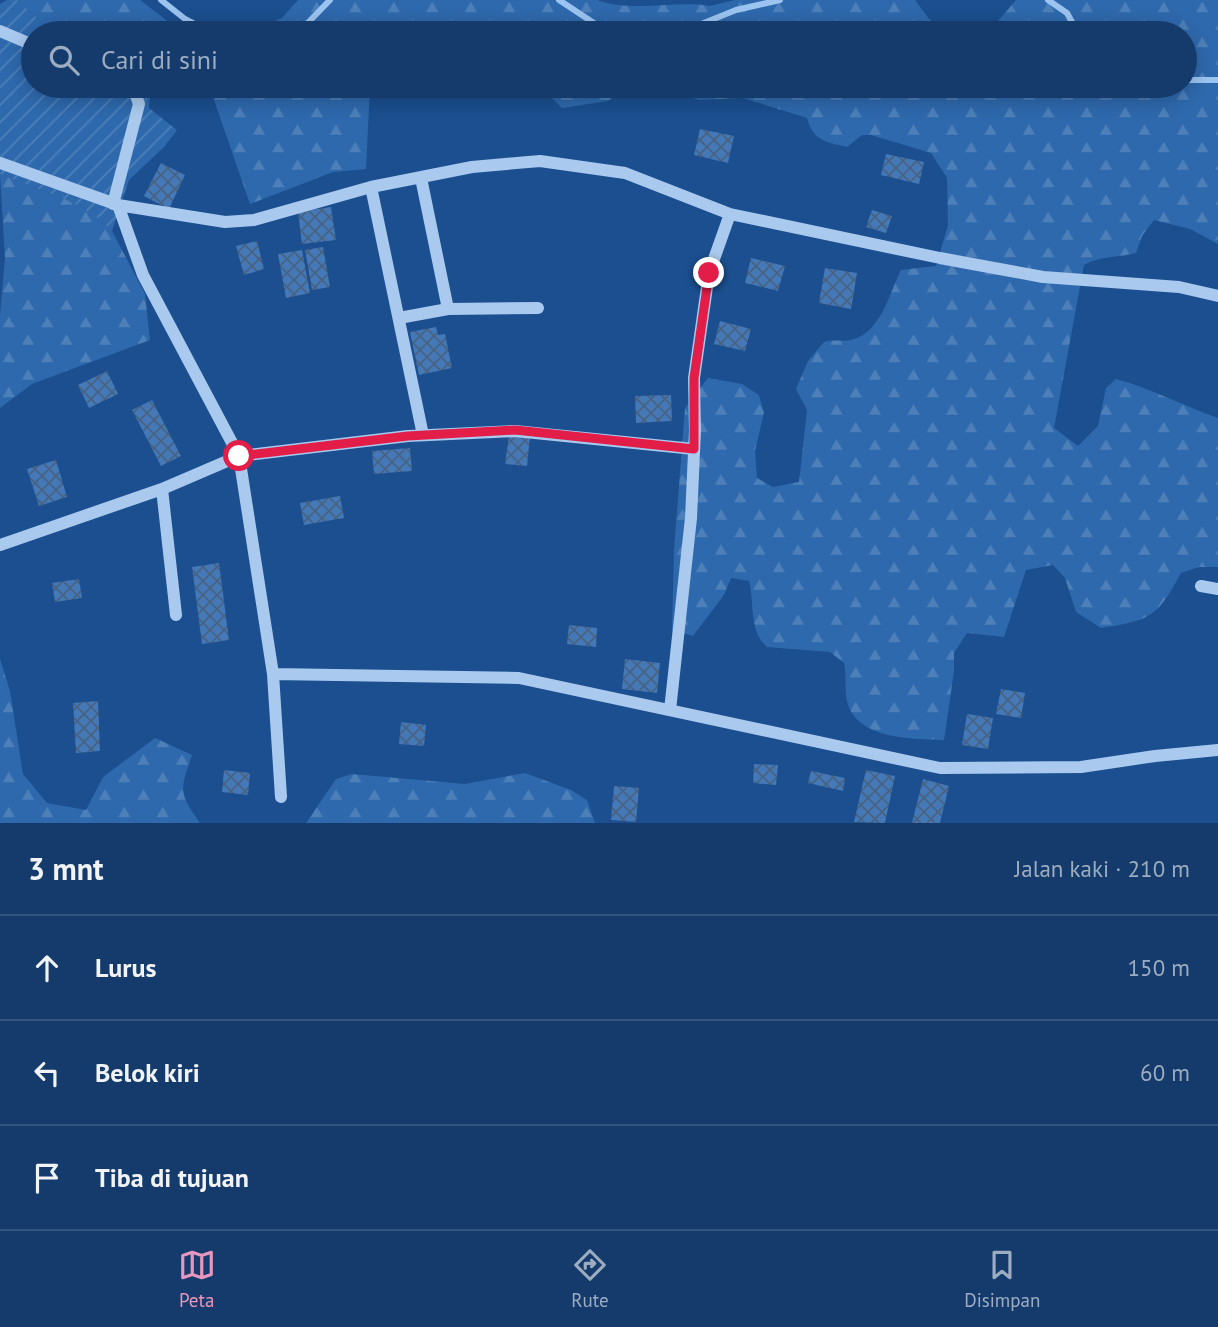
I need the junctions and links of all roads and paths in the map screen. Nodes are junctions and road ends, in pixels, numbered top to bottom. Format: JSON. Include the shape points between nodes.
{"nodes":[{"id":1,"x":0,"y":31,"type":"edge"},
{"id":2,"x":21,"y":40,"type":"edge"},
{"id":3,"x":137,"y":98,"type":"edge"},
{"id":4,"x":0,"y":163,"type":"edge"},
{"id":5,"x":421,"y":178,"type":"junction"},
{"id":6,"x":371,"y":187,"type":"junction"},
{"id":7,"x":116,"y":204,"type":"junction"},
{"id":8,"x":730,"y":214,"type":"junction"},
{"id":9,"x":1218,"y":296,"type":"edge"},
{"id":10,"x":538,"y":308,"type":"dead end"},
{"id":11,"x":448,"y":309,"type":"junction"},
{"id":12,"x":399,"y":318,"type":"junction"},
{"id":13,"x":423,"y":435,"type":"junction"},
{"id":14,"x":694,"y":449,"type":"junction"},
{"id":15,"x":239,"y":456,"type":"junction"},
{"id":16,"x":162,"y":489,"type":"junction"},
{"id":17,"x":0,"y":545,"type":"edge"},
{"id":18,"x":1201,"y":586,"type":"dead end"},
{"id":19,"x":1218,"y":589,"type":"edge"},
{"id":20,"x":176,"y":615,"type":"dead end"},
{"id":21,"x":273,"y":674,"type":"junction"},
{"id":22,"x":670,"y":710,"type":"junction"},
{"id":23,"x":1218,"y":750,"type":"edge"},
{"id":24,"x":281,"y":797,"type":"dead end"}],
"edges":[{"from":1,"to":2,"type":"street"},
{"from":3,"to":7,"type":"street"},
{"from":4,"to":7,"type":"street"},
{"from":5,"to":6,"type":"street"},
{"from":5,"to":8,"type":"street","via":[[472,167],[566,164],[625,173]]},
{"from":5,"to":11,"type":"street"},
{"from":6,"to":7,"type":"street","via":[[254,220],[225,222]]},
{"from":6,"to":12,"type":"street"},
{"from":7,"to":15,"type":"street","via":[[143,275]]},
{"from":8,"to":9,"type":"street","via":[[1043,277],[1178,287]]},
{"from":8,"to":14,"type":"street","via":[[709,273],[701,323],[694,378]]},
{"from":10,"to":11,"type":"street"},
{"from":11,"to":12,"type":"street"},
{"from":12,"to":13,"type":"street"},
{"from":13,"to":14,"type":"street","via":[[515,430]]},
{"from":13,"to":15,"type":"street"},
{"from":14,"to":22,"type":"street"},
{"from":15,"to":16,"type":"street"},
{"from":15,"to":21,"type":"street"},
{"from":16,"to":17,"type":"street"},
{"from":16,"to":20,"type":"street"},
{"from":18,"to":19,"type":"street"},
{"from":21,"to":22,"type":"street","via":[[519,678]]},
{"from":21,"to":24,"type":"street"},
{"from":22,"to":23,"type":"street","via":[[940,768],[1081,767]]}]}
